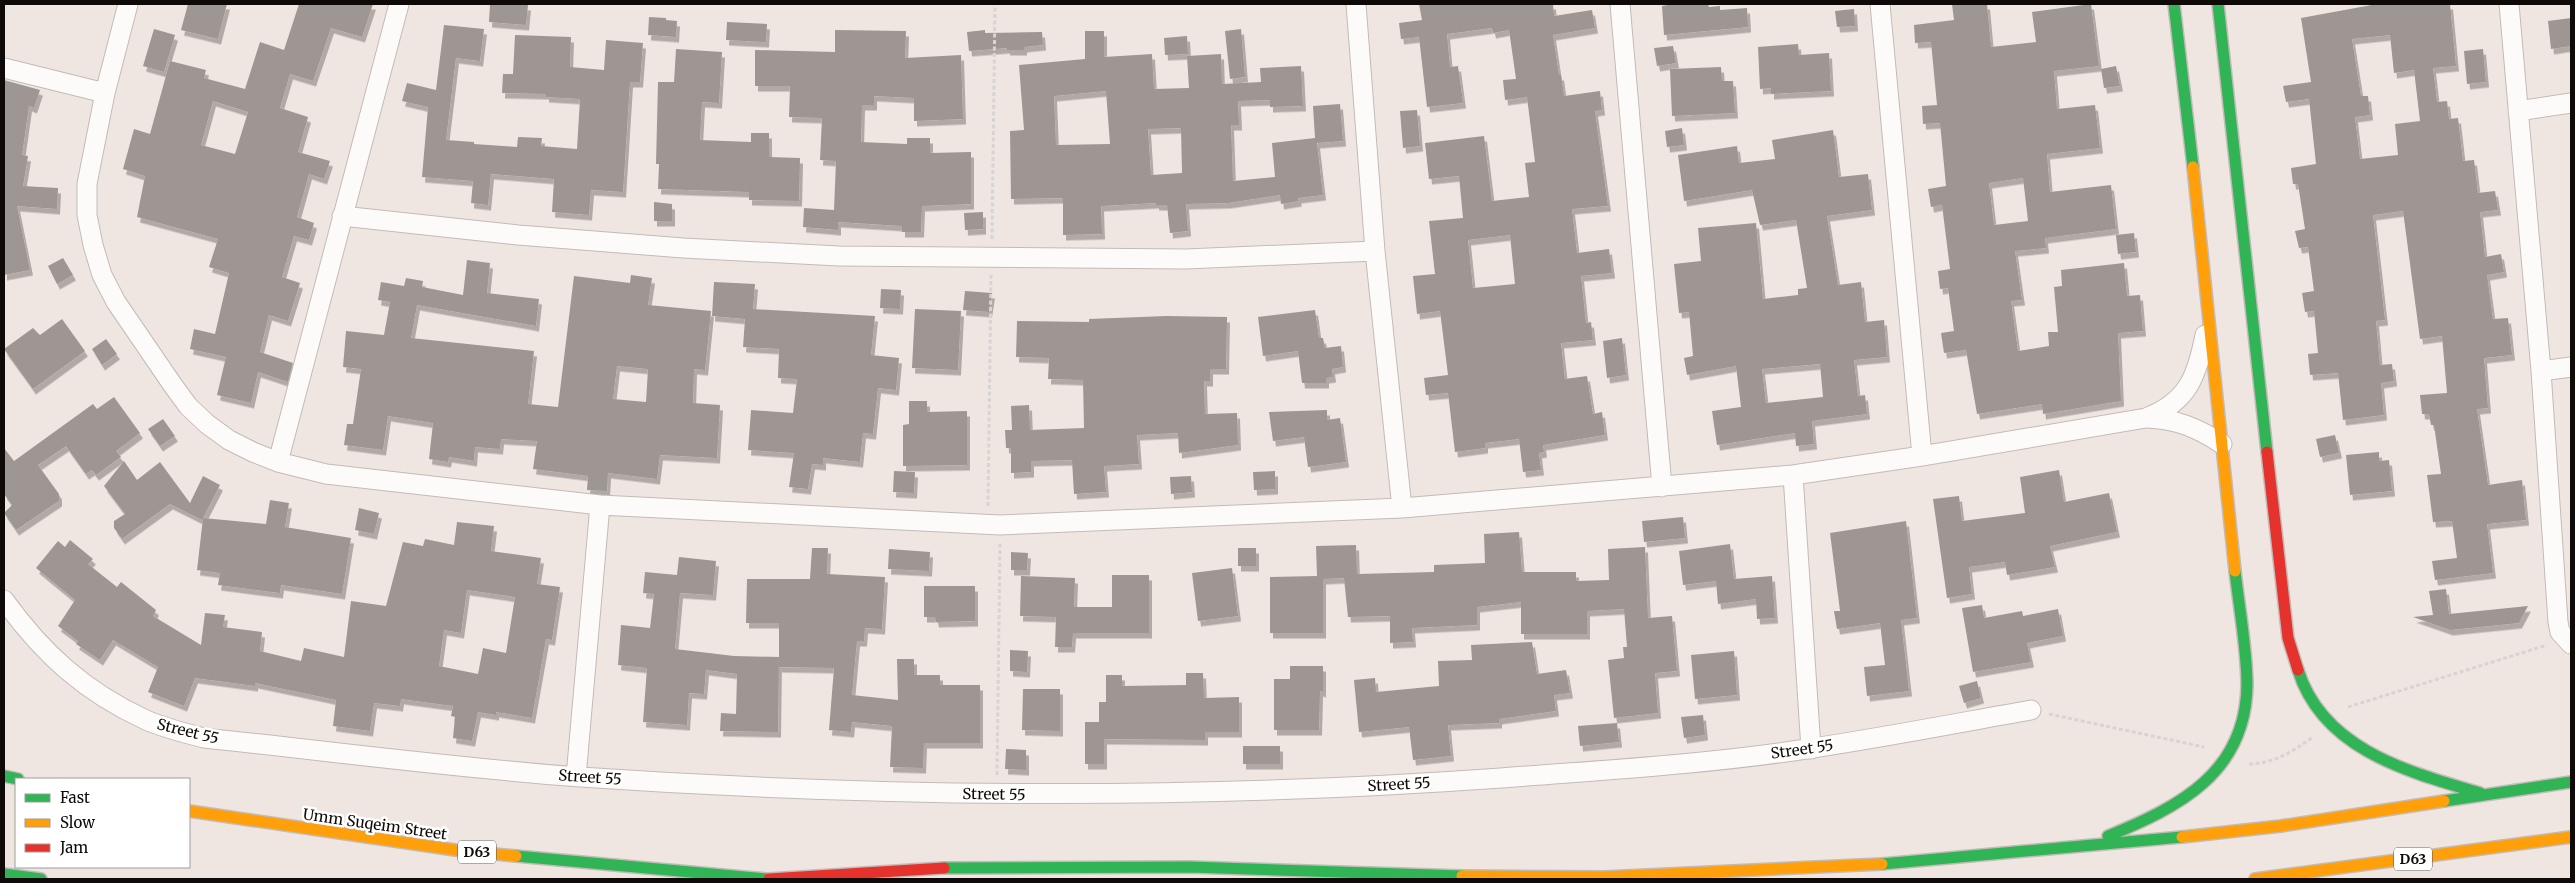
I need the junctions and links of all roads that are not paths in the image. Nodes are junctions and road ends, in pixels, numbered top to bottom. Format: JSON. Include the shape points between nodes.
{"nodes":[{"id":1,"x":128,"y":4,"type":"edge"},
{"id":2,"x":400,"y":4,"type":"edge"},
{"id":3,"x":1356,"y":4,"type":"edge"},
{"id":4,"x":1620,"y":4,"type":"edge"},
{"id":5,"x":1880,"y":4,"type":"edge"},
{"id":6,"x":2174,"y":4,"type":"edge"},
{"id":7,"x":2218,"y":4,"type":"edge"},
{"id":8,"x":2509,"y":4,"type":"edge"},
{"id":9,"x":4,"y":68,"type":"edge"},
{"id":10,"x":105,"y":93,"type":"junction"},
{"id":11,"x":2571,"y":103,"type":"edge"},
{"id":12,"x":2518,"y":111,"type":"junction"},
{"id":13,"x":342,"y":216,"type":"junction"},
{"id":14,"x":1375,"y":251,"type":"junction"},
{"id":15,"x":2209,"y":312,"type":"junction"},
{"id":16,"x":2571,"y":367,"type":"edge"},
{"id":17,"x":2541,"y":371,"type":"junction"},
{"id":18,"x":2146,"y":418,"type":"junction"},
{"id":19,"x":2222,"y":444,"type":"junction"},
{"id":20,"x":1922,"y":456,"type":"junction"},
{"id":21,"x":278,"y":462,"type":"junction"},
{"id":22,"x":1793,"y":475,"type":"junction"},
{"id":23,"x":1662,"y":487,"type":"junction"},
{"id":24,"x":600,"y":504,"type":"junction"},
{"id":25,"x":1402,"y":508,"type":"junction"},
{"id":26,"x":2556,"y":584,"type":"junction"},
{"id":27,"x":4,"y":600,"type":"edge"},
{"id":28,"x":2571,"y":619,"type":"edge"},
{"id":29,"x":2571,"y":644,"type":"edge"},
{"id":30,"x":2031,"y":710,"type":"dead end"},
{"id":31,"x":1811,"y":749,"type":"junction"},
{"id":32,"x":576,"y":777,"type":"junction"},
{"id":33,"x":2571,"y":782,"type":"edge"},
{"id":34,"x":2486,"y":794,"type":"junction"},
{"id":35,"x":190,"y":811,"type":"edge"},
{"id":36,"x":2571,"y":837,"type":"edge"},
{"id":37,"x":2080,"y":848,"type":"junction"},
{"id":38,"x":4,"y":874,"type":"edge"},
{"id":39,"x":41,"y":879,"type":"edge"},
{"id":40,"x":768,"y":879,"type":"edge"},
{"id":41,"x":2255,"y":879,"type":"edge"}],
"edges":[{"from":1,"to":10,"type":"street"},
{"from":2,"to":13,"type":"street"},
{"from":3,"to":14,"type":"street"},
{"from":4,"to":23,"type":"street"},
{"from":5,"to":20,"type":"street"},
{"from":6,"to":15,"type":"main road"},
{"from":7,"to":34,"type":"main road","via":[[2292,656],[2318,708],[2344,736],[2377,759],[2395,767]]},
{"from":8,"to":12,"type":"street"},
{"from":9,"to":10,"type":"street"},
{"from":10,"to":21,"type":"street","via":[[87,184],[89,223],[102,275],[116,302],[188,406],[229,440]]},
{"from":11,"to":12,"type":"street"},
{"from":12,"to":17,"type":"street"},
{"from":13,"to":14,"type":"street","via":[[557,238],[839,256],[1186,259]]},
{"from":13,"to":21,"type":"street"},
{"from":14,"to":25,"type":"street"},
{"from":15,"to":18,"type":"street","via":[[2194,378],[2169,407]]},
{"from":15,"to":19,"type":"main road"},
{"from":16,"to":17,"type":"street"},
{"from":17,"to":26,"type":"street"},
{"from":18,"to":19,"type":"street","via":[[2178,422]]},
{"from":18,"to":20,"type":"street"},
{"from":19,"to":37,"type":"main road","via":[[2247,685],[2241,722],[2227,756],[2203,786],[2173,808]]},
{"from":20,"to":22,"type":"street"},
{"from":21,"to":24,"type":"street","via":[[326,474]]},
{"from":22,"to":23,"type":"street"},
{"from":22,"to":31,"type":"street"},
{"from":23,"to":25,"type":"street"},
{"from":24,"to":25,"type":"street","via":[[1000,525]]},
{"from":24,"to":32,"type":"street"},
{"from":26,"to":28,"type":"street"},
{"from":26,"to":29,"type":"street","via":[[2560,632]]},
{"from":27,"to":32,"type":"street","name":"Street 55","via":[[47,654],[94,692],[147,721],[163,726],[204,738]]},
{"from":30,"to":31,"type":"street","name":"Street 55"},
{"from":31,"to":32,"type":"street","name":"Street 55","via":[[1661,766],[1405,784],[1132,794],[794,789]]},
{"from":33,"to":34,"type":"main road","name":"Umm Suqeim Street"},
{"from":34,"to":37,"type":"main road","name":"Umm Suqeim Street","via":[[2243,831]]},
{"from":35,"to":40,"type":"main road","name":"Umm Suqeim Street","number":"D63","via":[[455,850]]},
{"from":36,"to":41,"type":"main road","number":"D63"},
{"from":37,"to":40,"type":"main road","name":"Umm Suqeim Street","via":[[1863,865],[1529,878],[1250,868],[1027,867],[897,870]]},
{"from":38,"to":39,"type":"main road"}]}
